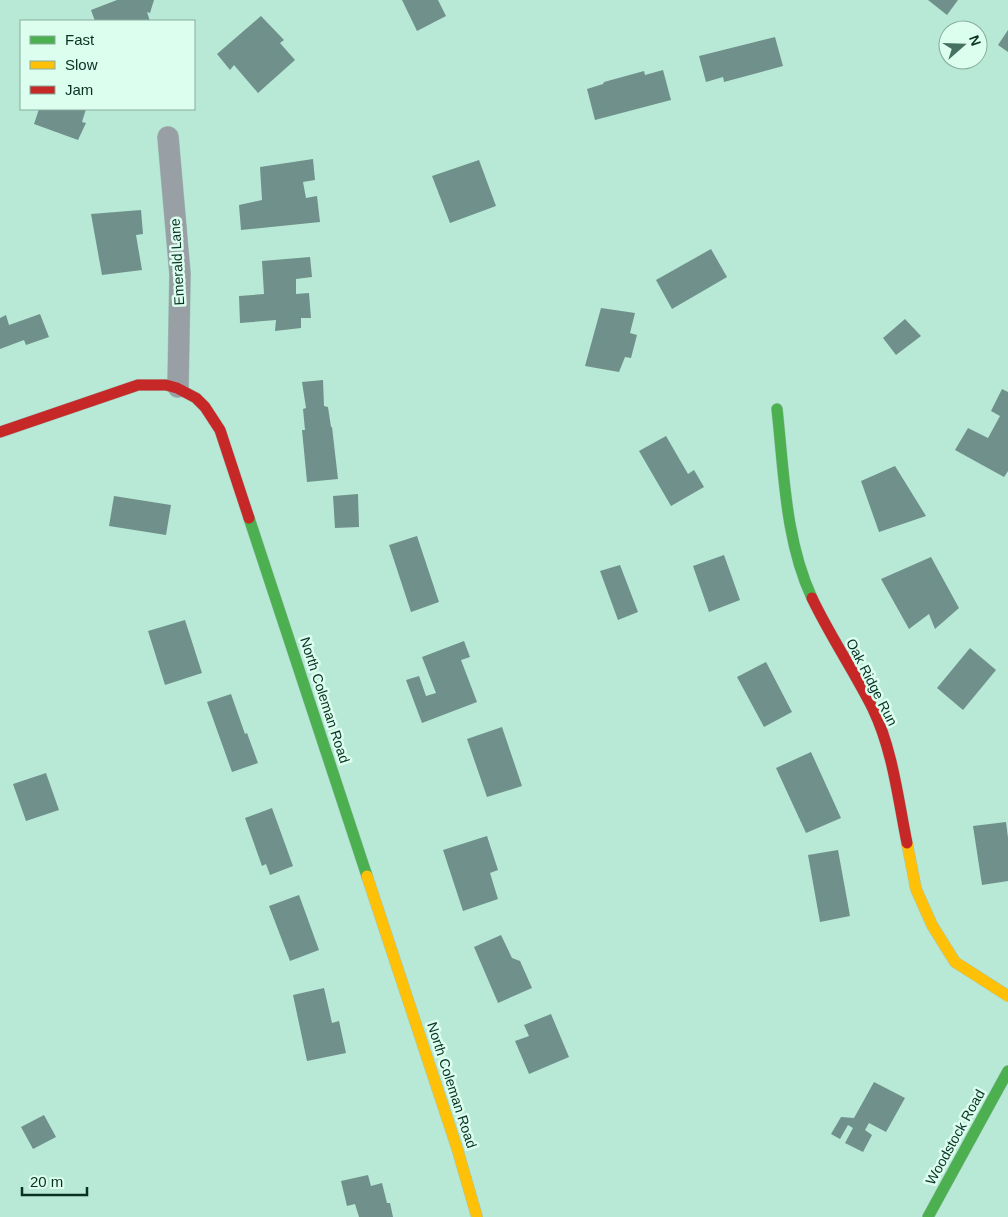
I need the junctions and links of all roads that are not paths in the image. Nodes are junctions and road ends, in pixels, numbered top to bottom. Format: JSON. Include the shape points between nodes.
{"nodes":[{"id":1,"x":168,"y":137,"type":"dead end"},
{"id":2,"x":178,"y":388,"type":"junction"},
{"id":3,"x":777,"y":409,"type":"dead end"},
{"id":4,"x":0,"y":432,"type":"edge"},
{"id":5,"x":1008,"y":996,"type":"edge"},
{"id":6,"x":1008,"y":1071,"type":"edge"},
{"id":7,"x":477,"y":1217,"type":"edge"},
{"id":8,"x":928,"y":1217,"type":"edge"}],
"edges":[{"from":1,"to":2,"type":"street","name":"Emerald Lane","via":[[180,274]]},
{"from":2,"to":4,"type":"street","name":"North Coleman Road","via":[[159,383],[138,384]]},
{"from":2,"to":7,"type":"street","name":"North Coleman Road","via":[[195,397],[210,411],[220,430]]},
{"from":3,"to":5,"type":"street","name":"Oak Ridge Run","via":[[790,525],[803,578],[873,710],[887,746],[916,889],[932,926],[955,962]]},
{"from":6,"to":8,"type":"street","name":"Woodstock Road"}]}
